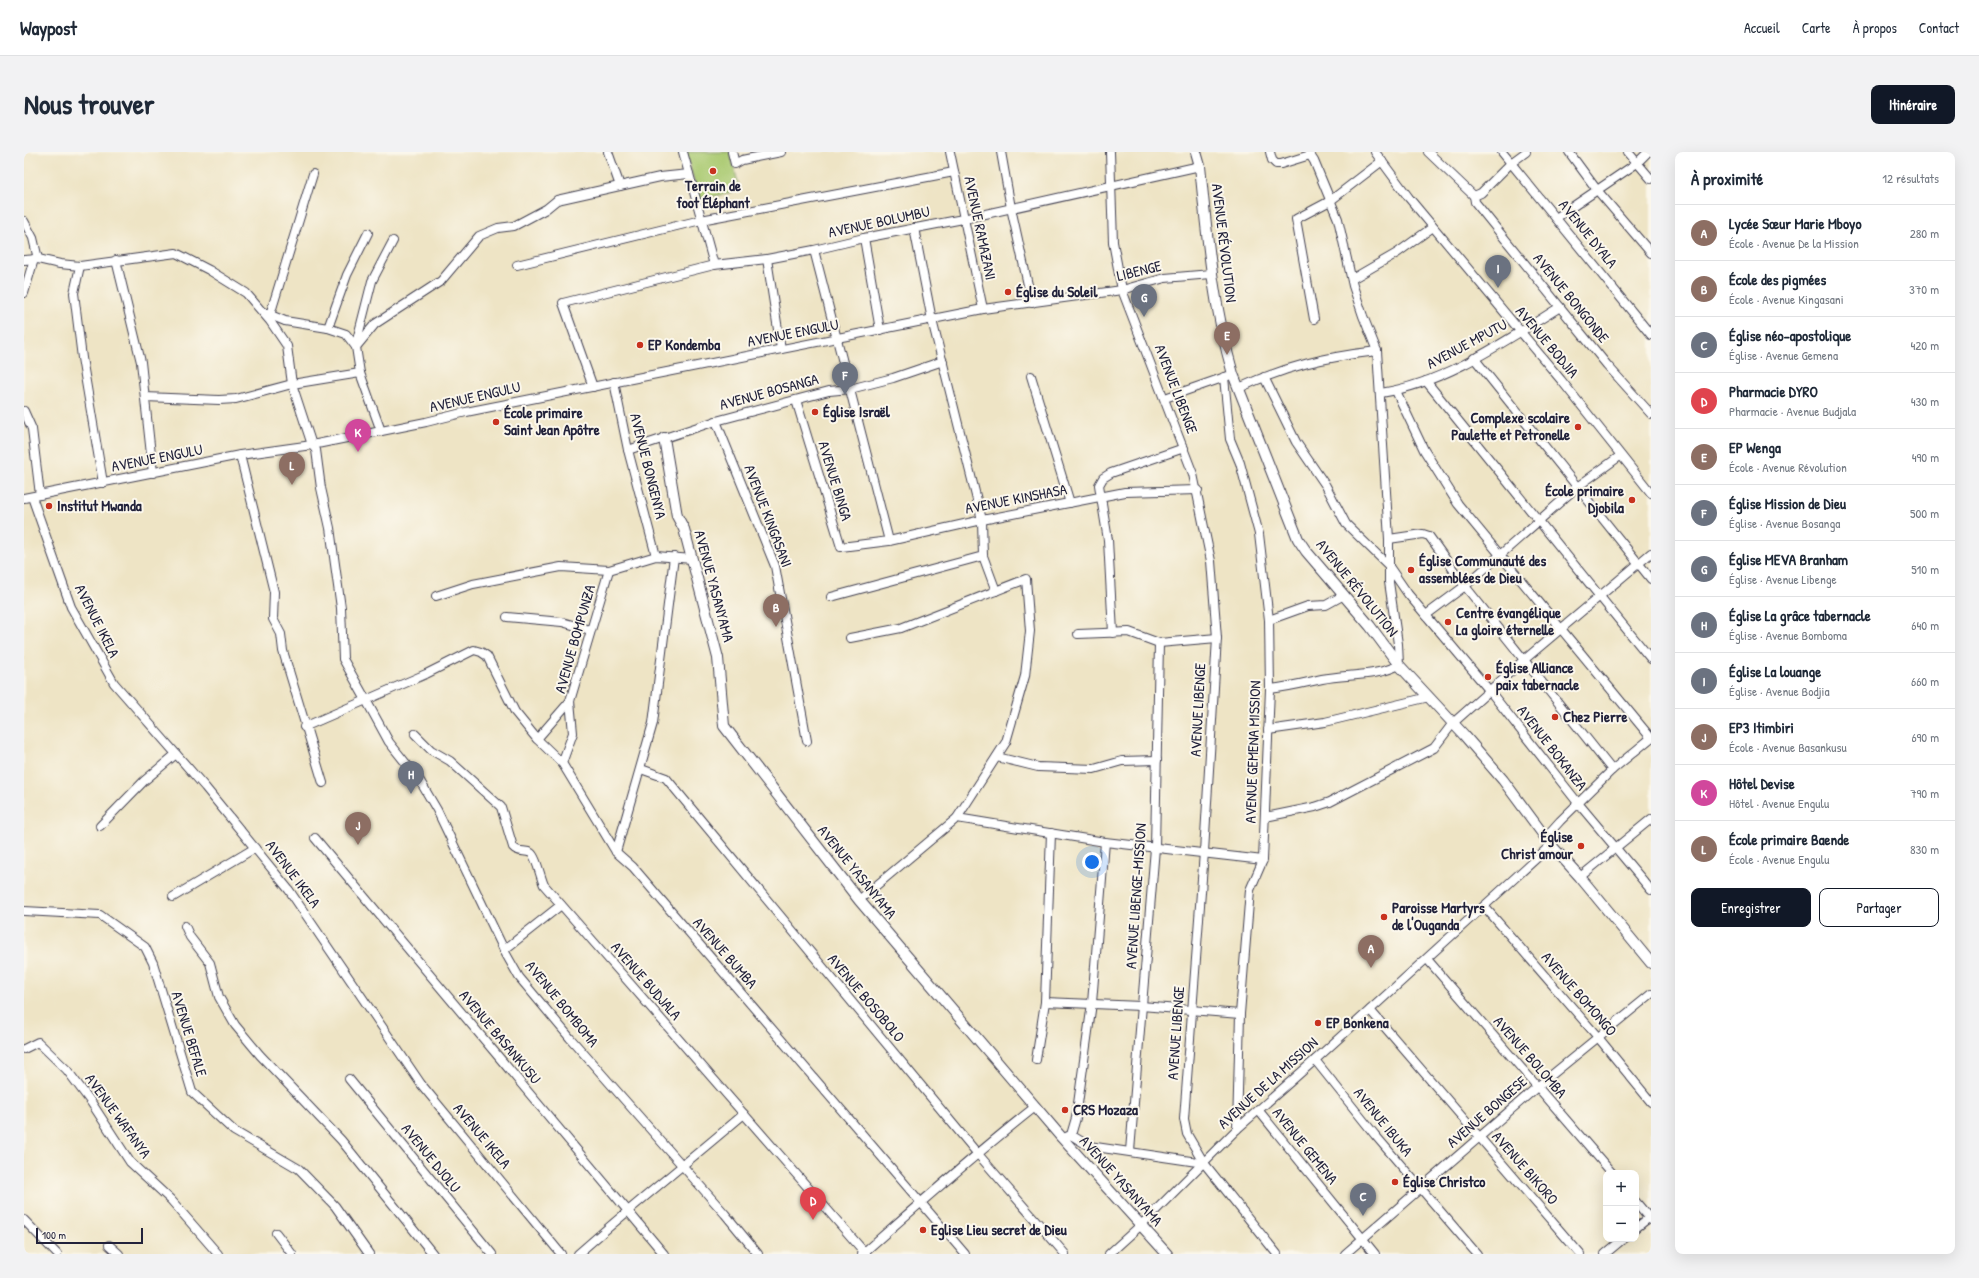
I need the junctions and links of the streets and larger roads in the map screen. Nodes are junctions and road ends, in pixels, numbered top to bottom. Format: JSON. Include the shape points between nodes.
{"nodes":[{"id":1,"x":608,"y":152,"type":"edge"},
{"id":2,"x":683,"y":152,"type":"edge"},
{"id":3,"x":732,"y":152,"type":"edge"},
{"id":4,"x":779,"y":152,"type":"edge"},
{"id":5,"x":950,"y":152,"type":"edge"},
{"id":6,"x":1001,"y":152,"type":"edge"},
{"id":7,"x":1110,"y":152,"type":"edge"},
{"id":8,"x":1196,"y":152,"type":"edge"},
{"id":9,"x":1270,"y":152,"type":"edge"},
{"id":10,"x":1375,"y":152,"type":"edge"},
{"id":11,"x":1428,"y":152,"type":"edge"},
{"id":12,"x":1502,"y":152,"type":"edge"},
{"id":13,"x":1526,"y":152,"type":"edge"},
{"id":14,"x":1569,"y":152,"type":"edge"},
{"id":15,"x":1628,"y":152,"type":"edge"},
{"id":16,"x":1648,"y":152,"type":"edge"},
{"id":17,"x":1382,"y":161,"type":"junction"},
{"id":18,"x":1512,"y":163,"type":"junction"},
{"id":19,"x":1637,"y":163,"type":"junction"},
{"id":20,"x":1200,"y":166,"type":"junction"},
{"id":21,"x":954,"y":172,"type":"junction"},
{"id":22,"x":313,"y":174,"type":"dead end"},
{"id":23,"x":689,"y":174,"type":"junction"},
{"id":24,"x":1651,"y":179,"type":"edge"},
{"id":25,"x":620,"y":186,"type":"junction"},
{"id":26,"x":1110,"y":186,"type":"junction"},
{"id":27,"x":1597,"y":190,"type":"junction"},
{"id":28,"x":1474,"y":196,"type":"junction"},
{"id":29,"x":1330,"y":201,"type":"junction"},
{"id":30,"x":1011,"y":208,"type":"junction"},
{"id":31,"x":1556,"y":218,"type":"junction"},
{"id":32,"x":963,"y":219,"type":"junction"},
{"id":33,"x":701,"y":220,"type":"junction"},
{"id":34,"x":24,"y":221,"type":"edge"},
{"id":35,"x":1433,"y":227,"type":"junction"},
{"id":36,"x":914,"y":228,"type":"junction"},
{"id":37,"x":368,"y":233,"type":"dead end"},
{"id":38,"x":864,"y":238,"type":"junction"},
{"id":39,"x":393,"y":241,"type":"dead end"},
{"id":40,"x":814,"y":250,"type":"junction"},
{"id":41,"x":1651,"y":253,"type":"edge"},
{"id":42,"x":36,"y":259,"type":"junction"},
{"id":43,"x":767,"y":259,"type":"junction"},
{"id":44,"x":24,"y":260,"type":"edge"},
{"id":45,"x":116,"y":260,"type":"junction"},
{"id":46,"x":516,"y":265,"type":"dead end"},
{"id":47,"x":714,"y":265,"type":"junction"},
{"id":48,"x":80,"y":266,"type":"junction"},
{"id":49,"x":1211,"y":274,"type":"junction"},
{"id":50,"x":1352,"y":279,"type":"junction"},
{"id":51,"x":1122,"y":290,"type":"junction"},
{"id":52,"x":24,"y":293,"type":"edge"},
{"id":53,"x":1032,"y":303,"type":"junction"},
{"id":54,"x":1560,"y":307,"type":"junction"},
{"id":55,"x":983,"y":309,"type":"junction"},
{"id":56,"x":266,"y":314,"type":"junction"},
{"id":57,"x":1314,"y":319,"type":"dead end"},
{"id":58,"x":932,"y":320,"type":"junction"},
{"id":59,"x":1648,"y":325,"type":"edge"},
{"id":60,"x":328,"y":328,"type":"junction"},
{"id":61,"x":880,"y":330,"type":"junction"},
{"id":62,"x":1520,"y":331,"type":"junction"},
{"id":63,"x":1651,"y":335,"type":"edge"},
{"id":64,"x":837,"y":338,"type":"junction"},
{"id":65,"x":356,"y":347,"type":"junction"},
{"id":66,"x":781,"y":349,"type":"junction"},
{"id":67,"x":1377,"y":350,"type":"junction"},
{"id":68,"x":1474,"y":358,"type":"junction"},
{"id":69,"x":943,"y":361,"type":"junction"},
{"id":70,"x":360,"y":373,"type":"junction"},
{"id":71,"x":1031,"y":376,"type":"dead end"},
{"id":72,"x":1229,"y":376,"type":"junction"},
{"id":73,"x":1264,"y":376,"type":"junction"},
{"id":74,"x":1426,"y":381,"type":"junction"},
{"id":75,"x":614,"y":382,"type":"junction"},
{"id":76,"x":292,"y":384,"type":"junction"},
{"id":77,"x":593,"y":387,"type":"junction"},
{"id":78,"x":1239,"y":388,"type":"junction"},
{"id":79,"x":850,"y":389,"type":"junction"},
{"id":80,"x":1396,"y":391,"type":"junction"},
{"id":81,"x":1381,"y":393,"type":"junction"},
{"id":82,"x":145,"y":397,"type":"junction"},
{"id":83,"x":1165,"y":398,"type":"junction"},
{"id":84,"x":796,"y":400,"type":"junction"},
{"id":85,"x":24,"y":410,"type":"edge"},
{"id":86,"x":1651,"y":414,"type":"edge"},
{"id":87,"x":716,"y":421,"type":"junction"},
{"id":88,"x":381,"y":431,"type":"junction"},
{"id":89,"x":664,"y":438,"type":"junction"},
{"id":90,"x":312,"y":445,"type":"junction"},
{"id":91,"x":1184,"y":448,"type":"junction"},
{"id":92,"x":628,"y":450,"type":"junction"},
{"id":93,"x":240,"y":455,"type":"junction"},
{"id":94,"x":1620,"y":456,"type":"junction"},
{"id":95,"x":153,"y":473,"type":"junction"},
{"id":96,"x":103,"y":483,"type":"junction"},
{"id":97,"x":1577,"y":487,"type":"junction"},
{"id":98,"x":1198,"y":490,"type":"junction"},
{"id":99,"x":1651,"y":493,"type":"edge"},
{"id":100,"x":32,"y":497,"type":"edge"},
{"id":101,"x":1100,"y":497,"type":"junction"},
{"id":102,"x":1070,"y":503,"type":"junction"},
{"id":103,"x":982,"y":520,"type":"junction"},
{"id":104,"x":1538,"y":522,"type":"junction"},
{"id":105,"x":1389,"y":539,"type":"junction"},
{"id":106,"x":889,"y":541,"type":"junction"},
{"id":107,"x":841,"y":547,"type":"joint"},
{"id":108,"x":1651,"y":553,"type":"edge"},
{"id":109,"x":1499,"y":555,"type":"junction"},
{"id":110,"x":656,"y":556,"type":"junction"},
{"id":111,"x":983,"y":556,"type":"junction"},
{"id":112,"x":674,"y":557,"type":"junction"},
{"id":113,"x":692,"y":559,"type":"junction"},
{"id":114,"x":1638,"y":564,"type":"junction"},
{"id":115,"x":1388,"y":565,"type":"junction"},
{"id":116,"x":609,"y":570,"type":"junction"},
{"id":117,"x":1651,"y":579,"type":"edge"},
{"id":118,"x":1465,"y":586,"type":"junction"},
{"id":119,"x":996,"y":591,"type":"junction"},
{"id":120,"x":1344,"y":595,"type":"junction"},
{"id":121,"x":436,"y":596,"type":"dead end"},
{"id":122,"x":831,"y":596,"type":"dead end"},
{"id":123,"x":1600,"y":597,"type":"junction"},
{"id":124,"x":1426,"y":615,"type":"junction"},
{"id":125,"x":508,"y":617,"type":"dead end"},
{"id":126,"x":1269,"y":620,"type":"junction"},
{"id":127,"x":590,"y":630,"type":"junction"},
{"id":128,"x":1561,"y":630,"type":"junction"},
{"id":129,"x":1113,"y":633,"type":"junction"},
{"id":130,"x":1078,"y":634,"type":"dead end"},
{"id":131,"x":850,"y":638,"type":"dead end"},
{"id":132,"x":1216,"y":638,"type":"junction"},
{"id":133,"x":1159,"y":643,"type":"junction"},
{"id":134,"x":1651,"y":659,"type":"edge"},
{"id":135,"x":1524,"y":660,"type":"junction"},
{"id":136,"x":1398,"y":665,"type":"junction"},
{"id":137,"x":1270,"y":689,"type":"junction"},
{"id":138,"x":1489,"y":690,"type":"junction"},
{"id":139,"x":1428,"y":697,"type":"junction"},
{"id":140,"x":366,"y":700,"type":"junction"},
{"id":141,"x":570,"y":701,"type":"junction"},
{"id":142,"x":1453,"y":723,"type":"junction"},
{"id":143,"x":304,"y":727,"type":"junction"},
{"id":144,"x":1268,"y":730,"type":"junction"},
{"id":145,"x":415,"y":734,"type":"dead end"},
{"id":146,"x":1651,"y":738,"type":"edge"},
{"id":147,"x":537,"y":740,"type":"junction"},
{"id":148,"x":807,"y":741,"type":"dead end"},
{"id":149,"x":176,"y":754,"type":"junction"},
{"id":150,"x":997,"y":757,"type":"junction"},
{"id":151,"x":1156,"y":760,"type":"junction"},
{"id":152,"x":562,"y":763,"type":"junction"},
{"id":153,"x":641,"y":769,"type":"junction"},
{"id":154,"x":1612,"y":770,"type":"junction"},
{"id":155,"x":323,"y":783,"type":"dead end"},
{"id":156,"x":1578,"y":803,"type":"junction"},
{"id":157,"x":957,"y":818,"type":"junction"},
{"id":158,"x":1265,"y":818,"type":"junction"},
{"id":159,"x":1651,"y":819,"type":"edge"},
{"id":160,"x":100,"y":826,"type":"dead end"},
{"id":161,"x":1051,"y":833,"type":"junction"},
{"id":162,"x":314,"y":838,"type":"dead end"},
{"id":163,"x":1105,"y":842,"type":"junction"},
{"id":164,"x":1551,"y":845,"type":"junction"},
{"id":165,"x":1616,"y":847,"type":"junction"},
{"id":166,"x":255,"y":848,"type":"junction"},
{"id":167,"x":1154,"y":848,"type":"junction"},
{"id":168,"x":616,"y":852,"type":"junction"},
{"id":169,"x":1204,"y":852,"type":"junction"},
{"id":170,"x":1263,"y":860,"type":"junction"},
{"id":171,"x":1580,"y":877,"type":"junction"},
{"id":172,"x":1651,"y":890,"type":"edge"},
{"id":173,"x":173,"y":897,"type":"dead end"},
{"id":174,"x":859,"y":900,"type":"junction"},
{"id":175,"x":561,"y":905,"type":"junction"},
{"id":176,"x":1484,"y":906,"type":"junction"},
{"id":177,"x":24,"y":911,"type":"edge"},
{"id":178,"x":185,"y":926,"type":"dead end"},
{"id":179,"x":504,"y":950,"type":"junction"},
{"id":180,"x":1427,"y":959,"type":"junction"},
{"id":181,"x":1651,"y":964,"type":"edge"},
{"id":182,"x":1651,"y":994,"type":"edge"},
{"id":183,"x":1045,"y":1002,"type":"junction"},
{"id":184,"x":1092,"y":1003,"type":"junction"},
{"id":185,"x":1141,"y":1006,"type":"junction"},
{"id":186,"x":1192,"y":1010,"type":"junction"},
{"id":187,"x":1370,"y":1010,"type":"junction"},
{"id":188,"x":1240,"y":1014,"type":"junction"},
{"id":189,"x":1597,"y":1036,"type":"junction"},
{"id":190,"x":24,"y":1049,"type":"edge"},
{"id":191,"x":1036,"y":1060,"type":"dead end"},
{"id":192,"x":1315,"y":1060,"type":"junction"},
{"id":193,"x":349,"y":1079,"type":"dead end"},
{"id":194,"x":1537,"y":1087,"type":"junction"},
{"id":195,"x":1651,"y":1102,"type":"edge"},
{"id":196,"x":1035,"y":1107,"type":"junction"},
{"id":197,"x":1259,"y":1111,"type":"junction"},
{"id":198,"x":744,"y":1114,"type":"junction"},
{"id":199,"x":1237,"y":1129,"type":"junction"},
{"id":200,"x":1066,"y":1137,"type":"junction"},
{"id":201,"x":1479,"y":1137,"type":"junction"},
{"id":202,"x":1130,"y":1151,"type":"junction"},
{"id":203,"x":977,"y":1153,"type":"junction"},
{"id":204,"x":1204,"y":1163,"type":"junction"},
{"id":205,"x":682,"y":1167,"type":"junction"},
{"id":206,"x":1609,"y":1170,"type":"edge"},
{"id":207,"x":1420,"y":1189,"type":"junction"},
{"id":208,"x":922,"y":1203,"type":"junction"},
{"id":209,"x":1639,"y":1205,"type":"edge"},
{"id":210,"x":627,"y":1210,"type":"junction"},
{"id":211,"x":1650,"y":1218,"type":"edge"},
{"id":212,"x":24,"y":1220,"type":"edge"},
{"id":213,"x":1141,"y":1225,"type":"junction"},
{"id":214,"x":1639,"y":1226,"type":"edge"},
{"id":215,"x":276,"y":1232,"type":"dead end"},
{"id":216,"x":1362,"y":1239,"type":"junction"},
{"id":217,"x":1619,"y":1242,"type":"edge"},
{"id":218,"x":110,"y":1245,"type":"dead end"},
{"id":219,"x":864,"y":1253,"type":"edge"},
{"id":220,"x":57,"y":1254,"type":"edge"},
{"id":221,"x":118,"y":1254,"type":"edge"},
{"id":222,"x":218,"y":1254,"type":"edge"},
{"id":223,"x":292,"y":1254,"type":"edge"},
{"id":224,"x":369,"y":1254,"type":"edge"},
{"id":225,"x":433,"y":1254,"type":"edge"},
{"id":226,"x":492,"y":1254,"type":"edge"},
{"id":227,"x":561,"y":1254,"type":"edge"},
{"id":228,"x":578,"y":1254,"type":"edge"},
{"id":229,"x":664,"y":1254,"type":"edge"},
{"id":230,"x":758,"y":1254,"type":"edge"},
{"id":231,"x":965,"y":1254,"type":"edge"},
{"id":232,"x":1065,"y":1254,"type":"edge"},
{"id":233,"x":1109,"y":1254,"type":"edge"},
{"id":234,"x":1167,"y":1254,"type":"edge"},
{"id":235,"x":1277,"y":1254,"type":"edge"},
{"id":236,"x":1345,"y":1254,"type":"edge"},
{"id":237,"x":1374,"y":1254,"type":"edge"},
{"id":238,"x":1477,"y":1254,"type":"edge"},
{"id":239,"x":1580,"y":1254,"type":"edge"},
{"id":240,"x":1605,"y":1254,"type":"edge"}],
"edges":[{"from":1,"to":25,"type":"street"},
{"from":2,"to":23,"type":"street"},
{"from":3,"to":4,"type":"street","via":[[735,164],[742,160]]},
{"from":5,"to":21,"type":"street","name":"AVENUE RAMAZANI"},
{"from":6,"to":30,"type":"street"},
{"from":7,"to":26,"type":"street","name":"AVENUE LIBENGE"},
{"from":8,"to":20,"type":"street","name":"AVENUE RÉVOLUTION"},
{"from":9,"to":29,"type":"street","via":[[1276,164],[1310,154]]},
{"from":10,"to":17,"type":"street","name":"AVENUE BODJIA"},
{"from":11,"to":28,"type":"street","name":"AVENUE BONGONDE"},
{"from":12,"to":18,"type":"street","name":"AVENUE DYALA"},
{"from":13,"to":18,"type":"street"},
{"from":14,"to":27,"type":"street"},
{"from":15,"to":19,"type":"street"},
{"from":16,"to":19,"type":"street"},
{"from":17,"to":29,"type":"street"},
{"from":17,"to":35,"type":"street","name":"AVENUE BODJIA"},
{"from":18,"to":28,"type":"street","via":[[1481,193]]},
{"from":18,"to":31,"type":"street","name":"AVENUE DYALA"},
{"from":19,"to":24,"type":"street"},
{"from":19,"to":27,"type":"street"},
{"from":20,"to":26,"type":"street","name":"AVENUE BOLUMBU"},
{"from":20,"to":49,"type":"street","name":"AVENUE RÉVOLUTION"},
{"from":21,"to":32,"type":"street","name":"AVENUE RAMAZANI"},
{"from":21,"to":33,"type":"street"},
{"from":22,"to":56,"type":"street"},
{"from":23,"to":25,"type":"street","via":[[660,177]]},
{"from":23,"to":33,"type":"street"},
{"from":25,"to":65,"type":"street","via":[[557,200],[546,209],[514,226],[498,228],[478,236],[441,281],[375,324]]},
{"from":26,"to":30,"type":"street","name":"AVENUE BOLUMBU"},
{"from":26,"to":51,"type":"street","name":"AVENUE LIBENGE","via":[[1113,242]]},
{"from":27,"to":31,"type":"street"},
{"from":27,"to":41,"type":"street"},
{"from":28,"to":54,"type":"street","name":"AVENUE BONGONDE","via":[[1476,202]]},
{"from":29,"to":50,"type":"street","via":[[1338,219]]},
{"from":29,"to":57,"type":"street","via":[[1296,219]]},
{"from":30,"to":32,"type":"street","name":"AVENUE BOLUMBU"},
{"from":30,"to":53,"type":"street"},
{"from":31,"to":59,"type":"street","name":"AVENUE DYALA"},
{"from":32,"to":36,"type":"street","name":"AVENUE BOLUMBU"},
{"from":32,"to":55,"type":"street","name":"AVENUE RAMAZANI"},
{"from":33,"to":46,"type":"street"},
{"from":33,"to":47,"type":"street"},
{"from":34,"to":42,"type":"street","via":[[33,238]]},
{"from":35,"to":50,"type":"street","via":[[1397,253]]},
{"from":35,"to":62,"type":"street","name":"AVENUE BODJIA"},
{"from":36,"to":38,"type":"street","name":"AVENUE BOLUMBU"},
{"from":36,"to":58,"type":"street"},
{"from":37,"to":60,"type":"street","via":[[347,275]]},
{"from":38,"to":40,"type":"street","name":"AVENUE BOLUMBU"},
{"from":38,"to":61,"type":"street"},
{"from":39,"to":65,"type":"street","via":[[372,281]]},
{"from":40,"to":43,"type":"street","name":"AVENUE BOLUMBU"},
{"from":40,"to":64,"type":"street"},
{"from":42,"to":44,"type":"street"},
{"from":42,"to":48,"type":"street"},
{"from":42,"to":52,"type":"street"},
{"from":43,"to":47,"type":"street","name":"AVENUE BOLUMBU"},
{"from":43,"to":66,"type":"street"},
{"from":45,"to":48,"type":"street"},
{"from":45,"to":56,"type":"street","name":"AVENUE BOMBOMA","via":[[176,253],[246,293]]},
{"from":45,"to":82,"type":"street","via":[[141,362]]},
{"from":47,"to":77,"type":"street","name":"AVENUE BOLUMBU","via":[[563,304]]},
{"from":48,"to":96,"type":"street","via":[[74,293]]},
{"from":49,"to":51,"type":"street","name":"LIBENGE","via":[[1165,278]]},
{"from":49,"to":72,"type":"street","name":"AVENUE RÉVOLUTION"},
{"from":50,"to":67,"type":"street"},
{"from":51,"to":53,"type":"street","name":"LIBENGE"},
{"from":51,"to":83,"type":"street","name":"AVENUE LIBENGE"},
{"from":53,"to":55,"type":"street","name":"LIBENGE"},
{"from":54,"to":62,"type":"street","name":"AVENUE MPUTU"},
{"from":54,"to":86,"type":"street","name":"AVENUE BONGONDE"},
{"from":55,"to":58,"type":"street","name":"LIBENGE"},
{"from":56,"to":60,"type":"street","via":[[285,321]]},
{"from":56,"to":76,"type":"street","name":"AVENUE BOMBOMA","via":[[287,346]]},
{"from":58,"to":61,"type":"street","name":"AVENUE ENGULU"},
{"from":58,"to":69,"type":"street"},
{"from":59,"to":63,"type":"street","name":"AVENUE DYALA"},
{"from":60,"to":65,"type":"street","via":[[346,334]]},
{"from":61,"to":64,"type":"street","name":"AVENUE ENGULU"},
{"from":62,"to":68,"type":"street","name":"AVENUE MPUTU"},
{"from":62,"to":94,"type":"street","name":"AVENUE BODJIA"},
{"from":64,"to":66,"type":"street","name":"AVENUE ENGULU"},
{"from":64,"to":79,"type":"street"},
{"from":65,"to":70,"type":"street"},
{"from":66,"to":75,"type":"street","name":"AVENUE ENGULU"},
{"from":67,"to":73,"type":"street","via":[[1313,360]]},
{"from":67,"to":81,"type":"street"},
{"from":68,"to":74,"type":"street","name":"AVENUE MPUTU"},
{"from":68,"to":97,"type":"street"},
{"from":69,"to":79,"type":"street","name":"AVENUE BOSANGA"},
{"from":69,"to":103,"type":"street"},
{"from":70,"to":76,"type":"street"},
{"from":70,"to":88,"type":"street"},
{"from":71,"to":102,"type":"street"},
{"from":72,"to":78,"type":"street","name":"AVENUE RÉVOLUTION"},
{"from":72,"to":83,"type":"street"},
{"from":72,"to":126,"type":"street","name":"AVENUE GEMENA MISSION","via":[[1230,439],[1240,463],[1259,534]]},
{"from":73,"to":78,"type":"street"},
{"from":73,"to":115,"type":"street","name":"AVENUE BOKANZA","via":[[1296,442],[1326,486],[1346,524]]},
{"from":74,"to":80,"type":"street","name":"AVENUE MPUTU"},
{"from":74,"to":104,"type":"street"},
{"from":75,"to":77,"type":"street","name":"AVENUE ENGULU"},
{"from":75,"to":92,"type":"street","name":"AVENUE BONGENYA"},
{"from":76,"to":82,"type":"street","via":[[236,399]]},
{"from":76,"to":90,"type":"street","name":"AVENUE BOMBOMA"},
{"from":77,"to":88,"type":"street","name":"AVENUE ENGULU"},
{"from":78,"to":120,"type":"street","name":"AVENUE RÉVOLUTION","via":[[1298,539]]},
{"from":79,"to":84,"type":"street","name":"AVENUE BOSANGA","via":[[829,391]]},
{"from":79,"to":106,"type":"street"},
{"from":80,"to":81,"type":"street","name":"AVENUE MPUTU"},
{"from":80,"to":109,"type":"street","via":[[1432,462],[1458,504]]},
{"from":81,"to":105,"type":"street"},
{"from":82,"to":95,"type":"street"},
{"from":83,"to":91,"type":"street","name":"AVENUE LIBENGE"},
{"from":84,"to":87,"type":"street","name":"AVENUE BOSANGA"},
{"from":84,"to":107,"type":"street","name":"AVENUE BINGA"},
{"from":85,"to":100,"type":"street","name":"AVENUE IKELA","via":[[32,429]]},
{"from":87,"to":89,"type":"street","name":"AVENUE BOSANGA"},
{"from":87,"to":148,"type":"street","name":"AVENUE KINGASANI","via":[[774,566]]},
{"from":88,"to":90,"type":"street","name":"AVENUE ENGULU"},
{"from":89,"to":92,"type":"street","name":"AVENUE BOSANGA"},
{"from":89,"to":113,"type":"street","name":"AVENUE YASANYAMA","via":[[677,516],[684,529]]},
{"from":90,"to":93,"type":"street","name":"AVENUE ENGULU"},
{"from":90,"to":140,"type":"street","name":"AVENUE BOMBOMA","via":[[316,450],[330,528],[341,608],[343,658]]},
{"from":91,"to":98,"type":"street","name":"AVENUE LIBENGE"},
{"from":91,"to":101,"type":"street","via":[[1110,473],[1099,485]]},
{"from":92,"to":110,"type":"street","name":"AVENUE BONGENYA"},
{"from":93,"to":95,"type":"street","name":"AVENUE ENGULU"},
{"from":93,"to":143,"type":"street","via":[[274,592],[274,619],[281,634],[283,651]]},
{"from":94,"to":97,"type":"street"},
{"from":94,"to":99,"type":"street","name":"AVENUE BODJIA"},
{"from":95,"to":96,"type":"street","name":"AVENUE ENGULU"},
{"from":96,"to":100,"type":"street","name":"AVENUE ENGULU"},
{"from":97,"to":104,"type":"street"},
{"from":97,"to":114,"type":"street"},
{"from":98,"to":101,"type":"street","name":"AVENUE KINSHASA","via":[[1125,492]]},
{"from":98,"to":132,"type":"street","name":"AVENUE LIBENGE","via":[[1211,561]]},
{"from":100,"to":149,"type":"street","name":"AVENUE IKELA","via":[[71,607],[114,683]]},
{"from":101,"to":102,"type":"street","name":"AVENUE KINSHASA"},
{"from":101,"to":129,"type":"street","via":[[1108,540]]},
{"from":102,"to":103,"type":"street","name":"AVENUE KINSHASA"},
{"from":103,"to":106,"type":"street","name":"AVENUE KINSHASA"},
{"from":103,"to":111,"type":"street"},
{"from":104,"to":109,"type":"street"},
{"from":104,"to":123,"type":"street"},
{"from":105,"to":115,"type":"street"},
{"from":105,"to":118,"type":"street","via":[[1423,534],[1429,536]]},
{"from":106,"to":107,"type":"street","name":"AVENUE KINSHASA"},
{"from":108,"to":114,"type":"street"},
{"from":109,"to":118,"type":"street"},
{"from":109,"to":128,"type":"street"},
{"from":110,"to":112,"type":"street"},
{"from":110,"to":116,"type":"street"},
{"from":111,"to":119,"type":"street"},
{"from":111,"to":122,"type":"street"},
{"from":112,"to":113,"type":"street"},
{"from":112,"to":153,"type":"street","via":[[653,723]]},
{"from":113,"to":174,"type":"street","name":"AVENUE YASANYAMA","via":[[718,658],[724,726]]},
{"from":114,"to":117,"type":"street"},
{"from":114,"to":123,"type":"street"},
{"from":115,"to":124,"type":"street","name":"AVENUE BOKANZA"},
{"from":115,"to":136,"type":"street"},
{"from":116,"to":121,"type":"street","via":[[561,567],[473,584]]},
{"from":116,"to":127,"type":"street","name":"AVENUE BOMPUNZA"},
{"from":118,"to":124,"type":"street"},
{"from":118,"to":135,"type":"street"},
{"from":119,"to":131,"type":"street","via":[[901,628]]},
{"from":119,"to":150,"type":"street","via":[[1026,579],[1030,631],[1024,676],[1006,742]]},
{"from":120,"to":126,"type":"street","via":[[1326,604],[1308,606]]},
{"from":120,"to":136,"type":"street","name":"AVENUE RÉVOLUTION","via":[[1377,634]]},
{"from":123,"to":128,"type":"street"},
{"from":123,"to":134,"type":"street"},
{"from":124,"to":138,"type":"street","name":"AVENUE BOKANZA"},
{"from":125,"to":127,"type":"street","via":[[562,622]]},
{"from":126,"to":137,"type":"street","name":"AVENUE GEMENA MISSION"},
{"from":127,"to":141,"type":"street","name":"AVENUE BOMPUNZA"},
{"from":128,"to":135,"type":"street"},
{"from":128,"to":146,"type":"street"},
{"from":129,"to":130,"type":"street"},
{"from":129,"to":133,"type":"street","via":[[1129,632]]},
{"from":132,"to":133,"type":"street"},
{"from":132,"to":169,"type":"street","name":"AVENUE LIBENGE"},
{"from":133,"to":151,"type":"street","name":"AVENUE LIBENGE-MISSION"},
{"from":135,"to":138,"type":"street"},
{"from":135,"to":154,"type":"street"},
{"from":136,"to":137,"type":"street","via":[[1388,670]]},
{"from":136,"to":139,"type":"street","name":"AVENUE RÉVOLUTION"},
{"from":137,"to":144,"type":"street","name":"AVENUE GEMENA MISSION"},
{"from":138,"to":142,"type":"street"},
{"from":138,"to":156,"type":"street","name":"AVENUE BOKANZA"},
{"from":139,"to":142,"type":"street","name":"AVENUE RÉVOLUTION"},
{"from":139,"to":144,"type":"street","via":[[1325,722]]},
{"from":140,"to":143,"type":"street"},
{"from":140,"to":147,"type":"street","name":"AVENUE BUMBA","via":[[474,650],[487,656],[514,712]]},
{"from":140,"to":179,"type":"street","name":"AVENUE BOMBOMA","via":[[389,742],[420,781],[437,810]]},
{"from":141,"to":147,"type":"street"},
{"from":141,"to":152,"type":"street","name":"AVENUE BOMPUNZA","via":[[573,733]]},
{"from":142,"to":158,"type":"street","via":[[1434,748],[1330,802]]},
{"from":142,"to":164,"type":"street","name":"AVENUE RÉVOLUTION","via":[[1503,780]]},
{"from":143,"to":155,"type":"street"},
{"from":144,"to":158,"type":"street","name":"AVENUE GEMENA MISSION"},
{"from":145,"to":175,"type":"street","name":"AVENUE BUDJALA","via":[[431,750],[450,761],[501,807],[513,847],[534,856],[544,885]]},
{"from":146,"to":154,"type":"street"},
{"from":147,"to":152,"type":"street","name":"AVENUE BUMBA"},
{"from":149,"to":160,"type":"street","via":[[144,781]]},
{"from":149,"to":166,"type":"street","name":"AVENUE IKELA"},
{"from":150,"to":151,"type":"street","via":[[1038,767],[1094,769],[1122,761]]},
{"from":150,"to":157,"type":"street"},
{"from":151,"to":167,"type":"street","name":"AVENUE LIBENGE-MISSION"},
{"from":152,"to":168,"type":"street","name":"AVENUE BUMBA"},
{"from":153,"to":168,"type":"street"},
{"from":153,"to":203,"type":"street","name":"AVENUE BOSOBOLO","via":[[666,778]]},
{"from":154,"to":156,"type":"street"},
{"from":156,"to":164,"type":"street","via":[[1551,831]]},
{"from":156,"to":165,"type":"street","name":"AVENUE BOKANZA"},
{"from":157,"to":161,"type":"street"},
{"from":157,"to":174,"type":"street"},
{"from":158,"to":170,"type":"street","name":"AVENUE GEMENA MISSION"},
{"from":159,"to":165,"type":"street"},
{"from":161,"to":163,"type":"street"},
{"from":161,"to":183,"type":"street"},
{"from":162,"to":210,"type":"street","name":"AVENUE BASANKUSU"},
{"from":163,"to":167,"type":"street"},
{"from":163,"to":184,"type":"street"},
{"from":164,"to":171,"type":"street","name":"AVENUE RÉVOLUTION"},
{"from":164,"to":176,"type":"street","name":"AVENUE DE LA MISSION"},
{"from":165,"to":171,"type":"street"},
{"from":165,"to":172,"type":"street","name":"AVENUE BOKANZA"},
{"from":166,"to":173,"type":"street"},
{"from":166,"to":227,"type":"street","name":"AVENUE IKELA","via":[[289,890],[421,1084]]},
{"from":167,"to":169,"type":"street"},
{"from":167,"to":185,"type":"street","name":"AVENUE LIBENGE-MISSION"},
{"from":168,"to":208,"type":"street","name":"AVENUE BUMBA","via":[[632,867]]},
{"from":169,"to":170,"type":"street"},
{"from":169,"to":186,"type":"street","name":"AVENUE LIBENGE"},
{"from":170,"to":188,"type":"street","name":"AVENUE GEMENA MISSION","via":[[1250,890]]},
{"from":171,"to":181,"type":"street","name":"AVENUE RÉVOLUTION"},
{"from":174,"to":196,"type":"street","name":"AVENUE YASANYAMA"},
{"from":175,"to":179,"type":"street"},
{"from":175,"to":198,"type":"street","name":"AVENUE BUDJALA"},
{"from":176,"to":180,"type":"street","name":"AVENUE DE LA MISSION"},
{"from":176,"to":189,"type":"street","name":"AVENUE BOMONGO"},
{"from":177,"to":224,"type":"street","name":"AVENUE BEFALE","via":[[100,916],[145,947],[153,963],[192,1092],[234,1131],[299,1170],[335,1206]]},
{"from":178,"to":225,"type":"street","via":[[190,937],[210,963],[219,997],[235,1025],[341,1140]]},
{"from":179,"to":205,"type":"street","name":"AVENUE BOMBOMA","via":[[519,977],[534,996]]},
{"from":180,"to":187,"type":"street","name":"AVENUE DE LA MISSION"},
{"from":180,"to":194,"type":"street","name":"AVENUE BOLOMBA"},
{"from":182,"to":189,"type":"street","name":"AVENUE BONGESE"},
{"from":183,"to":184,"type":"street"},
{"from":183,"to":191,"type":"street"},
{"from":184,"to":185,"type":"street"},
{"from":184,"to":200,"type":"street","via":[[1076,1118]]},
{"from":185,"to":186,"type":"street"},
{"from":185,"to":202,"type":"street","name":"AVENUE LIBENGE-MISSION"},
{"from":186,"to":188,"type":"street"},
{"from":186,"to":204,"type":"street","name":"AVENUE LIBENGE","via":[[1184,1119],[1187,1134]]},
{"from":187,"to":192,"type":"street","name":"AVENUE DE LA MISSION"},
{"from":187,"to":201,"type":"street","name":"AVENUE BIKORO"},
{"from":188,"to":199,"type":"street","name":"AVENUE GEMENA MISSION"},
{"from":189,"to":194,"type":"street","name":"AVENUE BONGESE"},
{"from":189,"to":195,"type":"street","name":"AVENUE BOMONGO"},
{"from":190,"to":222,"type":"street","name":"AVENUE WAFANYA","via":[[38,1042],[67,1070],[130,1162],[171,1200]]},
{"from":192,"to":197,"type":"street","name":"AVENUE DE LA MISSION"},
{"from":192,"to":207,"type":"street","name":"AVENUE IBUKA"},
{"from":193,"to":226,"type":"street","name":"AVENUE DJOLU"},
{"from":194,"to":201,"type":"street","name":"AVENUE BONGESE"},
{"from":194,"to":206,"type":"street","name":"AVENUE BOLOMBA"},
{"from":196,"to":200,"type":"street","name":"AVENUE YASANYAMA"},
{"from":196,"to":203,"type":"street"},
{"from":197,"to":199,"type":"street","name":"AVENUE DE LA MISSION"},
{"from":197,"to":216,"type":"street","name":"AVENUE GEMENA"},
{"from":198,"to":205,"type":"street"},
{"from":198,"to":219,"type":"street","name":"AVENUE BUDJALA"},
{"from":199,"to":204,"type":"street","name":"AVENUE DE LA MISSION"},
{"from":200,"to":202,"type":"street","via":[[1089,1146]]},
{"from":200,"to":213,"type":"street","name":"AVENUE YASANYAMA"},
{"from":201,"to":207,"type":"street","name":"AVENUE BONGESE"},
{"from":201,"to":239,"type":"street","name":"AVENUE BIKORO"},
{"from":202,"to":204,"type":"street"},
{"from":203,"to":208,"type":"street"},
{"from":203,"to":232,"type":"street","name":"AVENUE BOSOBOLO"},
{"from":204,"to":213,"type":"street","name":"AVENUE DE LA MISSION"},
{"from":204,"to":235,"type":"street","name":"AVENUE LIBENGE"},
{"from":205,"to":210,"type":"street"},
{"from":205,"to":230,"type":"street","name":"AVENUE BOMBOMA"},
{"from":207,"to":216,"type":"street","name":"AVENUE BONGESE"},
{"from":207,"to":238,"type":"street","name":"AVENUE IBUKA"},
{"from":208,"to":219,"type":"street"},
{"from":208,"to":231,"type":"street","name":"AVENUE BUMBA"},
{"from":209,"to":211,"type":"street"},
{"from":210,"to":228,"type":"street"},
{"from":210,"to":229,"type":"street","name":"AVENUE BASANKUSU"},
{"from":211,"to":214,"type":"street"},
{"from":212,"to":220,"type":"street"},
{"from":213,"to":233,"type":"street","name":"AVENUE DE LA MISSION"},
{"from":213,"to":234,"type":"street","name":"AVENUE YASANYAMA"},
{"from":215,"to":223,"type":"street"},
{"from":216,"to":236,"type":"street","name":"AVENUE BONGESE"},
{"from":216,"to":237,"type":"street","name":"AVENUE GEMENA"},
{"from":217,"to":240,"type":"street"},
{"from":218,"to":221,"type":"street"}]}
